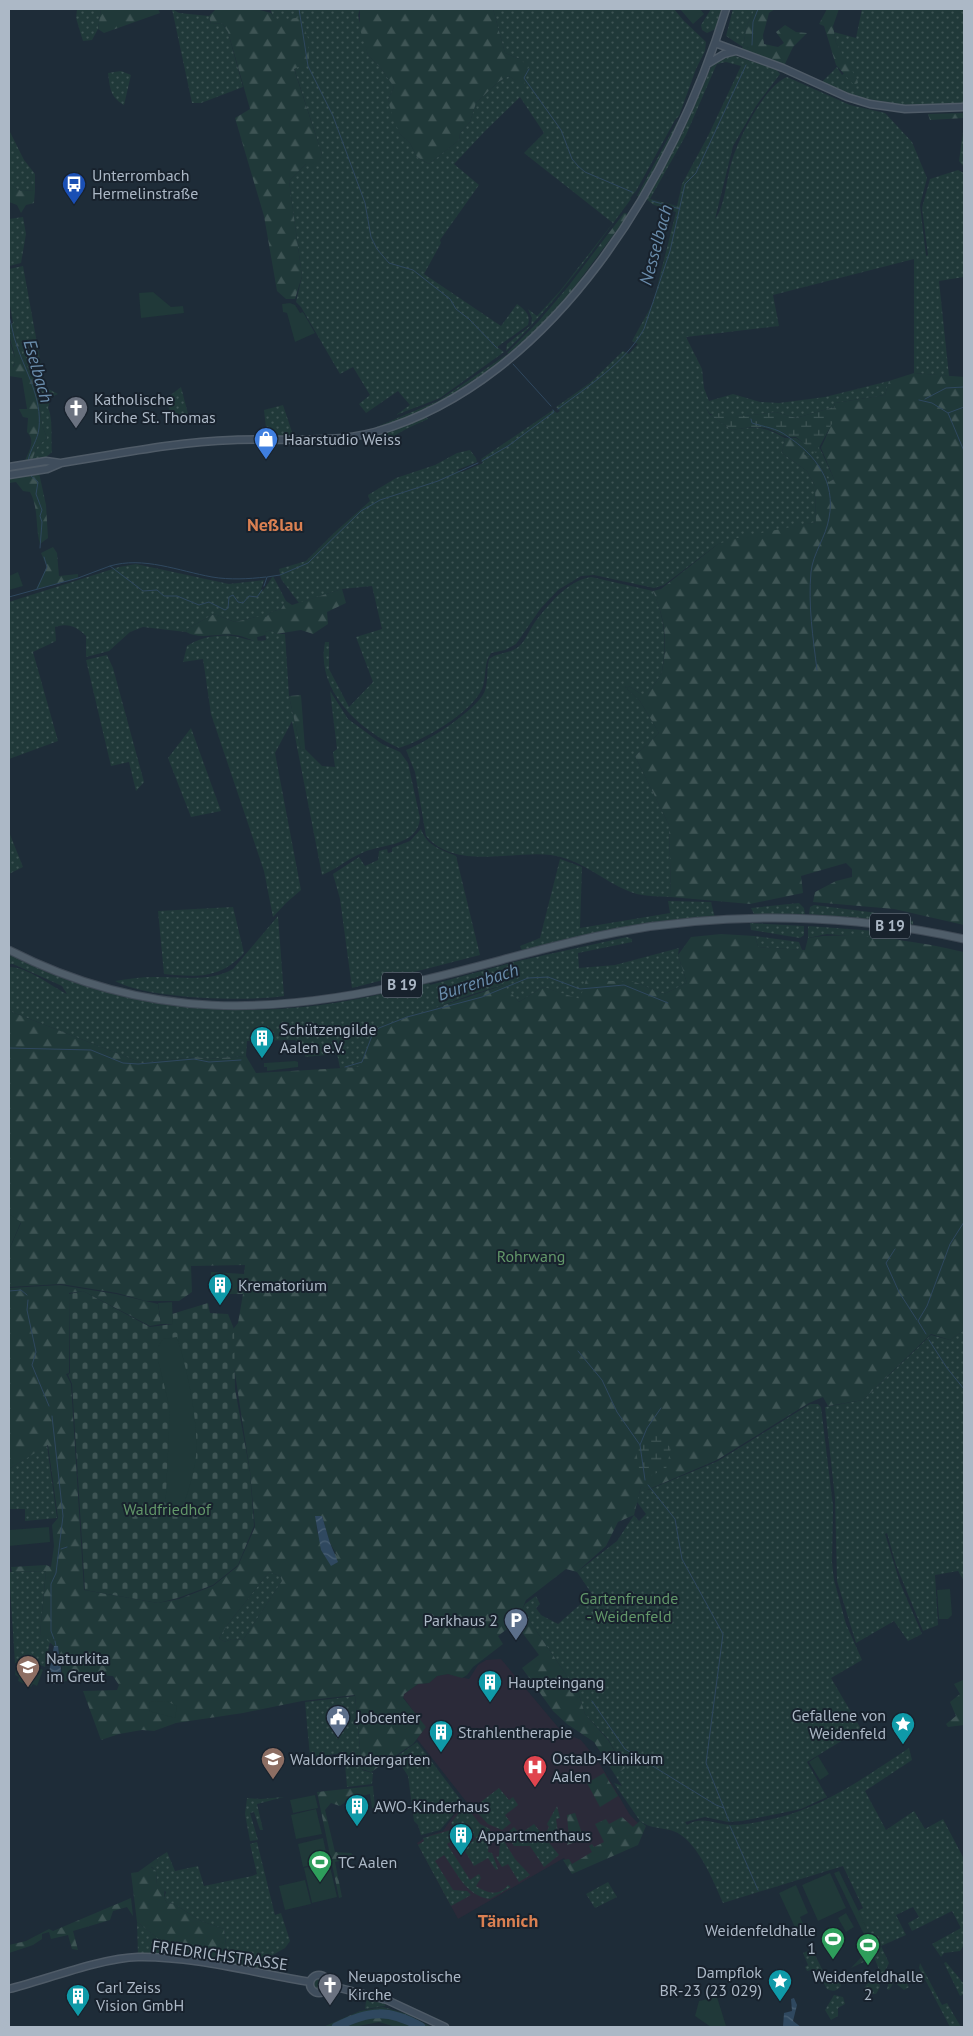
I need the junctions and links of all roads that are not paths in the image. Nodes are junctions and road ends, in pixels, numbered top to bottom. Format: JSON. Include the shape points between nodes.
{"nodes":[{"id":1,"x":726,"y":9,"type":"edge"},
{"id":2,"x":715,"y":43,"type":"junction"},
{"id":3,"x":738,"y":51,"type":"junction"},
{"id":4,"x":708,"y":64,"type":"junction"},
{"id":5,"x":964,"y":107,"type":"edge"},
{"id":6,"x":61,"y":463,"type":"junction"},
{"id":7,"x":9,"y":467,"type":"edge"},
{"id":8,"x":9,"y":475,"type":"edge"},
{"id":9,"x":964,"y":939,"type":"edge"},
{"id":10,"x":9,"y":950,"type":"edge"},
{"id":11,"x":310,"y":1982,"type":"junction"},
{"id":12,"x":328,"y":1985,"type":"junction"},
{"id":13,"x":9,"y":1990,"type":"edge"},
{"id":14,"x":445,"y":2027,"type":"edge"}],
"edges":[{"from":1,"to":2,"type":"main road"},
{"from":2,"to":3,"type":"main road"},
{"from":2,"to":4,"type":"main road"},
{"from":3,"to":4,"type":"main road","via":[[724,54]]},
{"from":3,"to":5,"type":"main road","via":[[847,97],[889,108]]},
{"from":4,"to":6,"type":"main road","via":[[672,146],[641,201],[598,264],[552,318],[510,358],[444,405],[379,430],[323,439],[191,443]]},
{"from":6,"to":7,"type":"main road","via":[[46,461]]},
{"from":6,"to":8,"type":"main road","via":[[47,469]]},
{"from":9,"to":10,"type":"main road","number":"B 19","via":[[816,919],[720,921],[639,928],[372,992],[318,1001],[209,1007],[133,996],[69,977]]},
{"from":11,"to":12,"type":"main road","name":"FRIEDRICHSTRASSE","via":[[320,1975]]},
{"from":11,"to":12,"type":"main road","name":"FRIEDRICHSTRASSE","via":[[312,1990],[317,1993],[324,1992]]},
{"from":11,"to":13,"type":"main road","name":"FRIEDRICHSTRASSE","via":[[173,1959],[137,1957]]},
{"from":12,"to":14,"type":"main road","name":"FRIEDRICHSTRASSE","via":[[387,2000]]}]}
